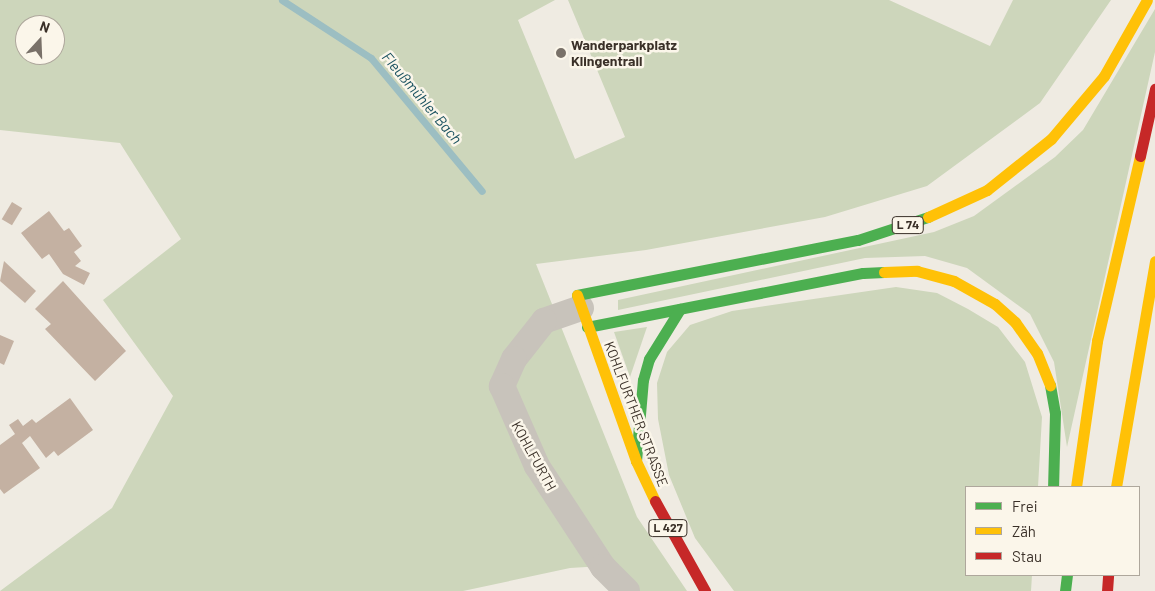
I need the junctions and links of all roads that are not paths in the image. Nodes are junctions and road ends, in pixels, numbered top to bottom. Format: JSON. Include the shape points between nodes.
{"nodes":[{"id":1,"x":1147,"y":0,"type":"edge"},
{"id":2,"x":1155,"y":90,"type":"edge"},
{"id":3,"x":1155,"y":261,"type":"edge"},
{"id":4,"x":1155,"y":296,"type":"edge"},
{"id":5,"x":680,"y":309,"type":"junction"},
{"id":6,"x":581,"y":310,"type":"junction"},
{"id":7,"x":1144,"y":311,"type":"junction"},
{"id":8,"x":636,"y":461,"type":"junction"},
{"id":9,"x":1053,"y":486,"type":"edge"},
{"id":10,"x":1076,"y":486,"type":"edge"},
{"id":11,"x":1116,"y":486,"type":"edge"},
{"id":12,"x":1067,"y":576,"type":"edge"},
{"id":13,"x":1108,"y":576,"type":"edge"},
{"id":14,"x":626,"y":591,"type":"edge"},
{"id":15,"x":705,"y":591,"type":"edge"},
{"id":16,"x":1065,"y":591,"type":"edge"},
{"id":17,"x":1108,"y":591,"type":"edge"}],
"edges":[{"from":1,"to":6,"type":"main road","number":"L 74","via":[[1104,76],[1051,140],[987,190],[947,211],[858,240]]},
{"from":2,"to":10,"type":"main road","via":[[1099,331]]},
{"from":3,"to":7,"type":"main road"},
{"from":4,"to":7,"type":"main road"},
{"from":5,"to":6,"type":"main road"},
{"from":5,"to":8,"type":"main road","via":[[658,340],[645,373]]},
{"from":5,"to":9,"type":"main road","via":[[831,278],[889,271],[936,276],[971,288],[1015,322],[1046,373],[1055,413]]},
{"from":6,"to":8,"type":"main road","name":"KOHLFURTHER STRASSE","number":"L 427"},
{"from":6,"to":14,"type":"street","name":"KOHLFURTH","via":[[544,321],[514,359],[502,386],[537,466],[603,567]]},
{"from":7,"to":11,"type":"main road"},
{"from":8,"to":15,"type":"main road","name":"KOHLFURTHER STRASSE","number":"L 427","via":[[675,542]]},
{"from":12,"to":16,"type":"main road"},
{"from":13,"to":17,"type":"main road"}]}
